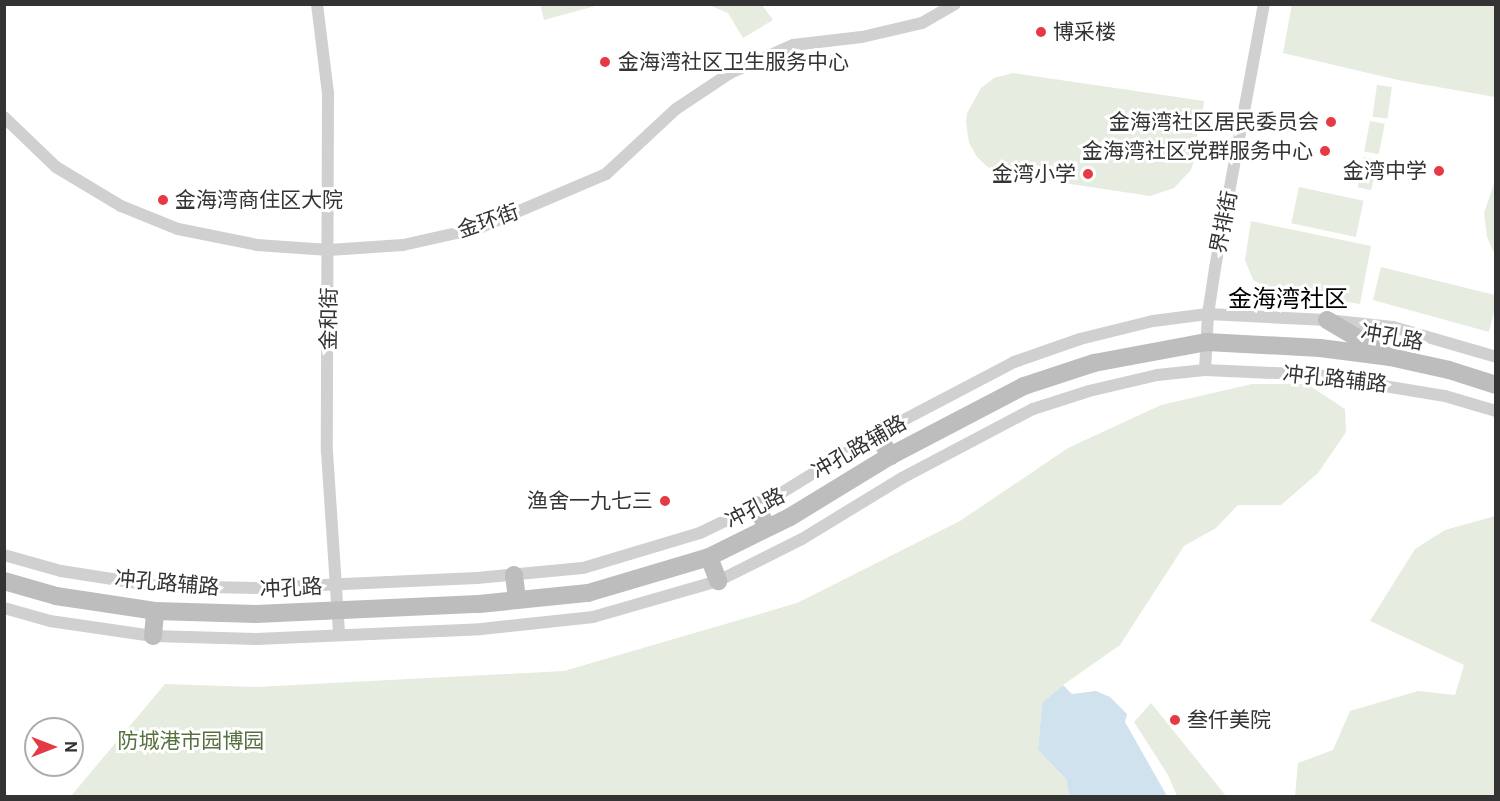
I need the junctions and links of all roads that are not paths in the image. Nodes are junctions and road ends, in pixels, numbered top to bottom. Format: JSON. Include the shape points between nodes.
{"nodes":[{"id":1,"x":318,"y":4,"type":"edge"},
{"id":2,"x":955,"y":4,"type":"edge"},
{"id":3,"x":1264,"y":4,"type":"edge"},
{"id":4,"x":4,"y":117,"type":"edge"},
{"id":5,"x":329,"y":250,"type":"junction"},
{"id":6,"x":1208,"y":314,"type":"junction"},
{"id":7,"x":1327,"y":320,"type":"junction"},
{"id":8,"x":1206,"y":342,"type":"junction"},
{"id":9,"x":1390,"y":357,"type":"junction"},
{"id":10,"x":1496,"y":357,"type":"edge"},
{"id":11,"x":1206,"y":369,"type":"junction"},
{"id":12,"x":1496,"y":385,"type":"edge"},
{"id":13,"x":1496,"y":411,"type":"edge"},
{"id":14,"x":877,"y":434,"type":"junction"},
{"id":15,"x":890,"y":456,"type":"junction"},
{"id":16,"x":756,"y":505,"type":"junction"},
{"id":17,"x":767,"y":528,"type":"junction"},
{"id":18,"x":4,"y":555,"type":"edge"},
{"id":19,"x":709,"y":557,"type":"junction"},
{"id":20,"x":514,"y":574,"type":"junction"},
{"id":21,"x":718,"y":580,"type":"junction"},
{"id":22,"x":4,"y":581,"type":"edge"},
{"id":23,"x":337,"y":583,"type":"junction"},
{"id":24,"x":517,"y":600,"type":"junction"},
{"id":25,"x":4,"y":608,"type":"edge"},
{"id":26,"x":338,"y":608,"type":"junction"},
{"id":27,"x":155,"y":611,"type":"junction"},
{"id":28,"x":339,"y":633,"type":"junction"},
{"id":29,"x":153,"y":636,"type":"junction"}],
"edges":[{"from":1,"to":5,"type":"street","name":"金和街","via":[[328,93]]},
{"from":2,"to":5,"type":"street","name":"金环街","via":[[922,23],[862,37],[793,45],[730,73],[676,109],[606,174],[479,228],[403,245]]},
{"from":3,"to":6,"type":"street","name":"界排街"},
{"from":4,"to":5,"type":"street","name":"金环街","via":[[56,167],[121,206],[178,229],[257,245]]},
{"from":5,"to":23,"type":"street","name":"金和街","via":[[327,452]]},
{"from":6,"to":7,"type":"street","name":"冲孔路辅路"},
{"from":6,"to":8,"type":"street","name":"界排街"},
{"from":6,"to":14,"type":"street","name":"冲孔路辅路","via":[[1153,321],[1080,339],[1014,362]]},
{"from":7,"to":9,"type":"main road"},
{"from":7,"to":10,"type":"street","name":"冲孔路辅路","via":[[1393,327]]},
{"from":8,"to":9,"type":"main road","name":"冲孔路","via":[[1320,348]]},
{"from":8,"to":11,"type":"street","name":"界排街"},
{"from":8,"to":15,"type":"main road","name":"冲孔路","via":[[1094,363],[1023,386]]},
{"from":9,"to":12,"type":"main road","name":"冲孔路"},
{"from":11,"to":13,"type":"street","name":"冲孔路辅路","via":[[1318,375],[1445,396]]},
{"from":11,"to":21,"type":"street","name":"冲孔路辅路","via":[[1089,391],[1034,409],[902,477],[802,539]]},
{"from":14,"to":15,"type":"main road"},
{"from":14,"to":16,"type":"street","name":"冲孔路辅路"},
{"from":15,"to":17,"type":"main road","name":"冲孔路"},
{"from":16,"to":17,"type":"main road"},
{"from":16,"to":20,"type":"street","name":"冲孔路辅路","via":[[699,533],[583,568]]},
{"from":17,"to":19,"type":"main road","name":"冲孔路"},
{"from":18,"to":23,"type":"street","name":"冲孔路辅路","via":[[62,571],[157,585],[256,588]]},
{"from":19,"to":21,"type":"main road"},
{"from":19,"to":24,"type":"main road","name":"冲孔路","via":[[588,593]]},
{"from":20,"to":23,"type":"street","name":"冲孔路辅路"},
{"from":20,"to":24,"type":"main road"},
{"from":21,"to":28,"type":"street","name":"冲孔路辅路","via":[[593,617],[481,629]]},
{"from":22,"to":27,"type":"main road","name":"冲孔路","via":[[56,596]]},
{"from":23,"to":26,"type":"street","name":"金和街"},
{"from":24,"to":26,"type":"main road","name":"冲孔路"},
{"from":25,"to":29,"type":"street","name":"冲孔路辅路","via":[[50,621]]},
{"from":26,"to":27,"type":"main road","name":"冲孔路","via":[[256,614]]},
{"from":26,"to":28,"type":"street","name":"金和街"},
{"from":27,"to":29,"type":"main road"},
{"from":28,"to":29,"type":"street","name":"冲孔路辅路","via":[[256,639]]}]}
